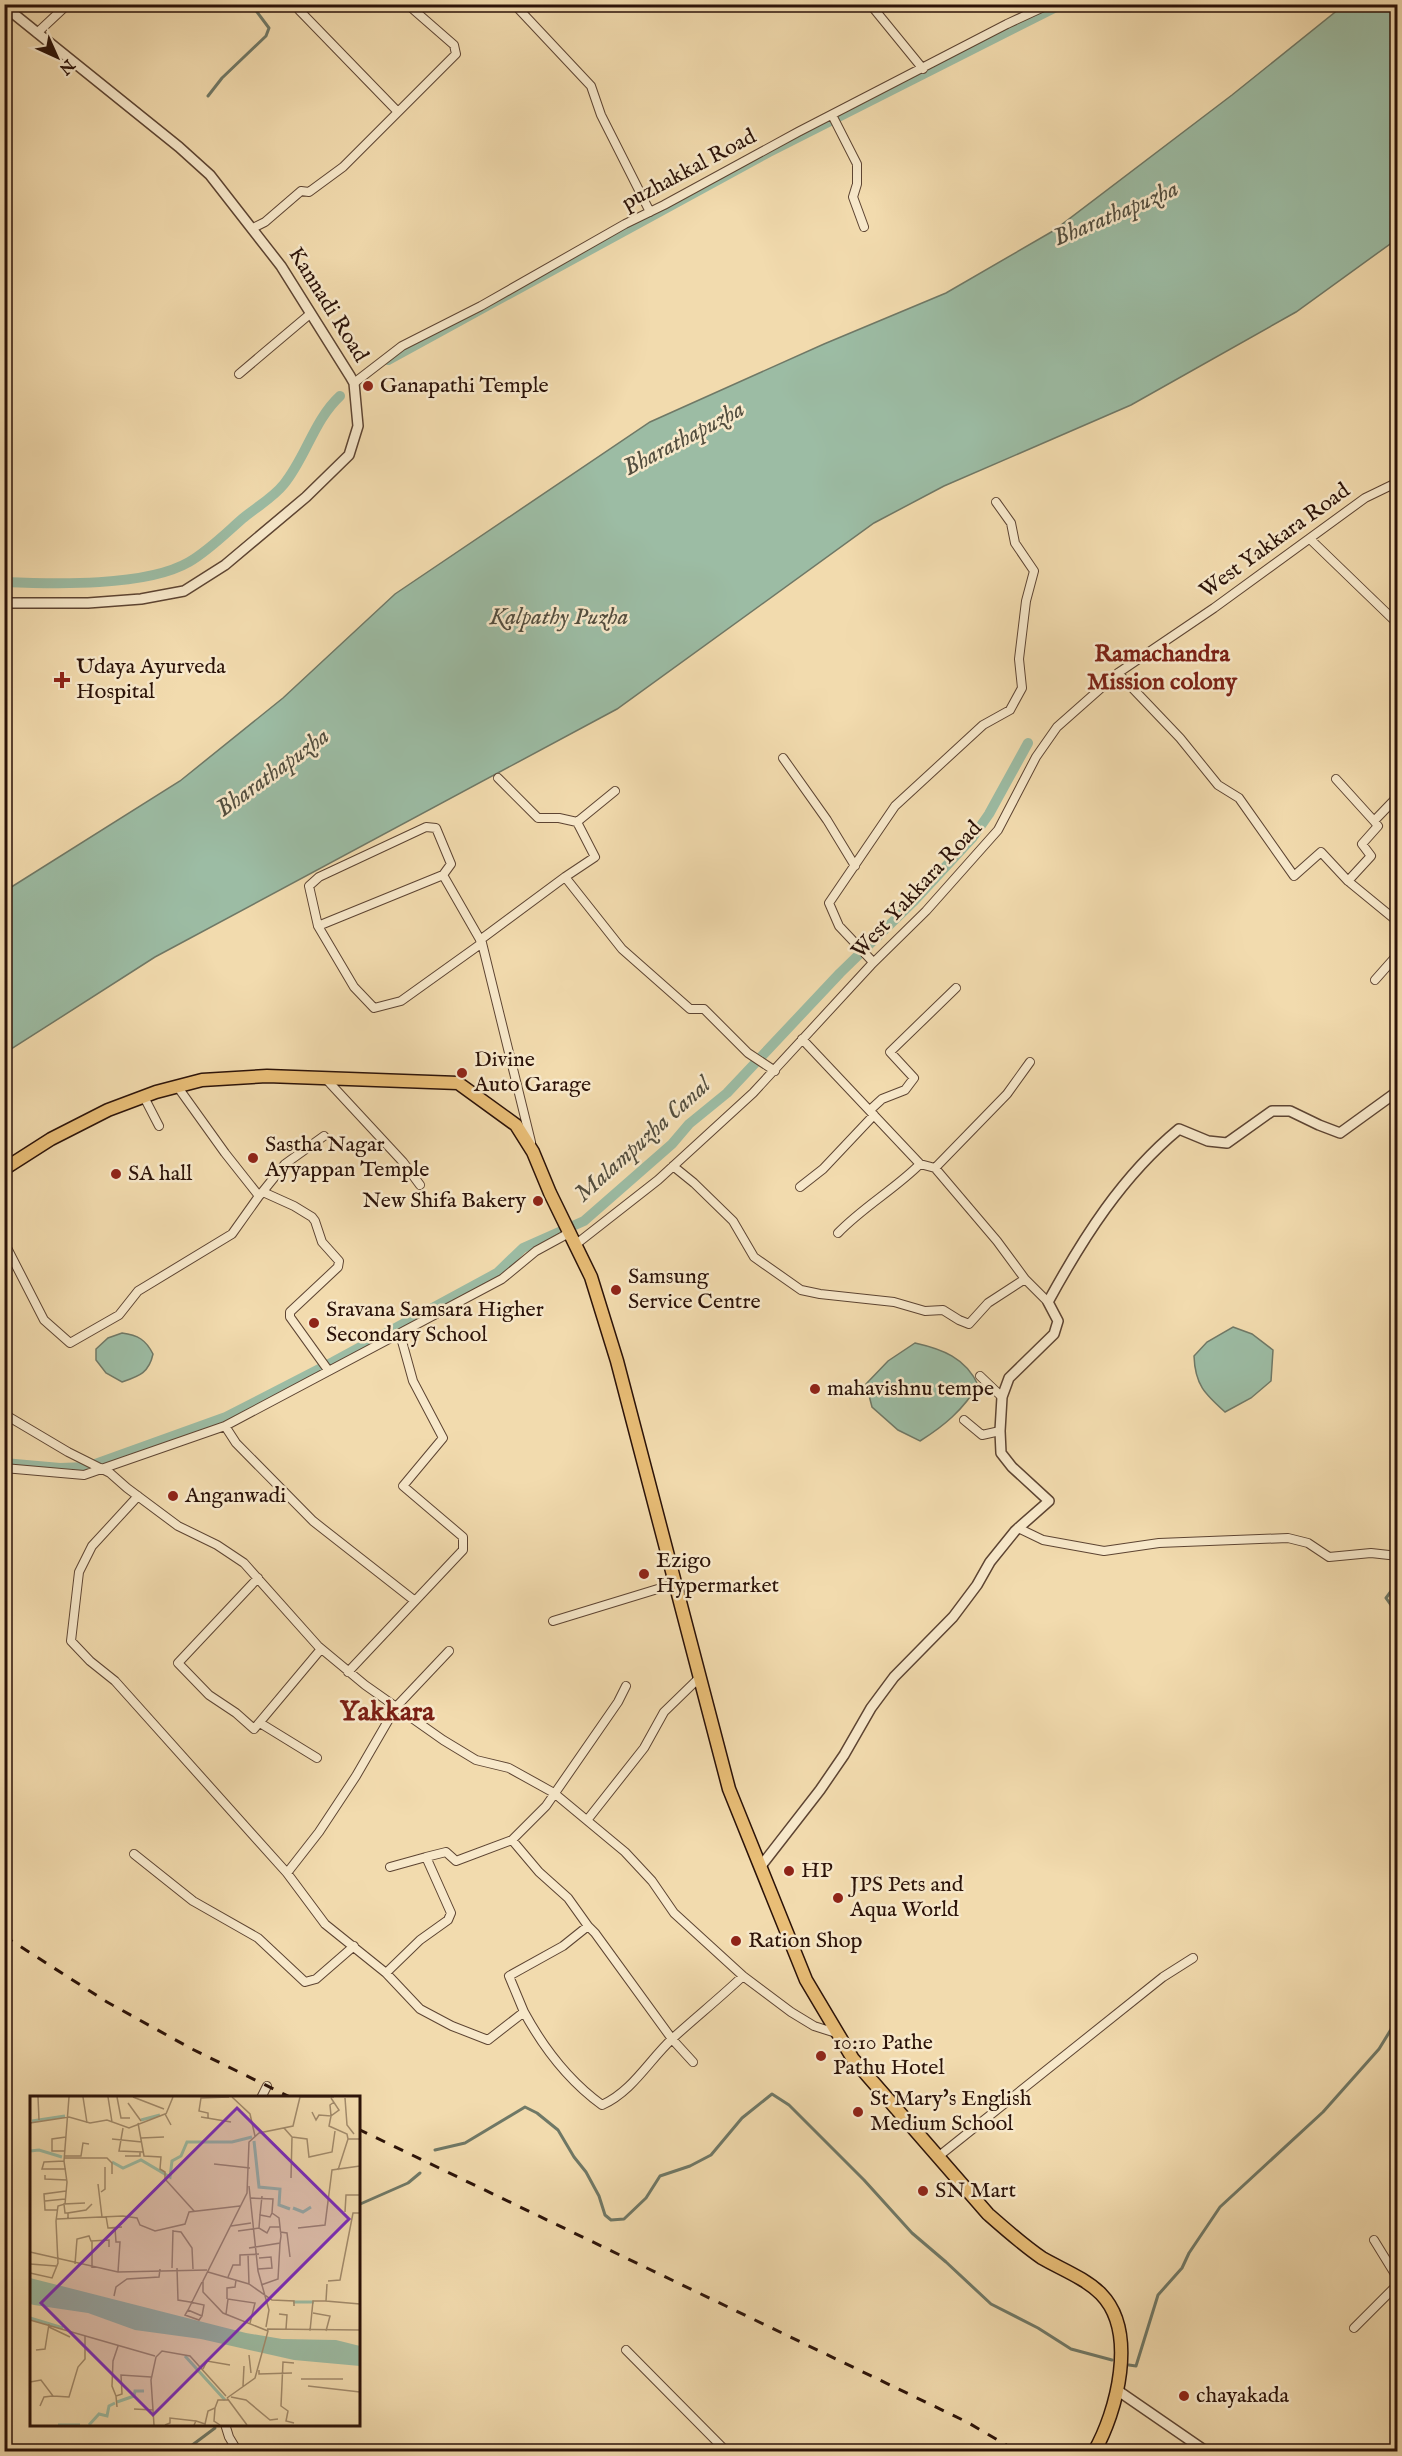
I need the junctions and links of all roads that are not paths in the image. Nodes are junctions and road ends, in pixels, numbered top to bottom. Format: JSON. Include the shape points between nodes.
{"nodes":[{"id":1,"x":68,"y":4,"type":"edge"},
{"id":2,"x":304,"y":4,"type":"edge"},
{"id":3,"x":406,"y":4,"type":"edge"},
{"id":4,"x":514,"y":4,"type":"edge"},
{"id":5,"x":870,"y":4,"type":"edge"},
{"id":6,"x":1050,"y":4,"type":"edge"},
{"id":7,"x":5,"y":5,"type":"edge"},
{"id":8,"x":37,"y":33,"type":"junction"},
{"id":9,"x":923,"y":69,"type":"junction"},
{"id":10,"x":398,"y":112,"type":"junction"},
{"id":11,"x":832,"y":115,"type":"junction"},
{"id":12,"x":650,"y":212,"type":"junction"},
{"id":13,"x":864,"y":227,"type":"dead end"},
{"id":14,"x":254,"y":228,"type":"junction"},
{"id":15,"x":310,"y":314,"type":"junction"},
{"id":16,"x":239,"y":374,"type":"dead end"},
{"id":17,"x":354,"y":383,"type":"junction"},
{"id":18,"x":1398,"y":482,"type":"edge"},
{"id":19,"x":996,"y":502,"type":"dead end"},
{"id":20,"x":1310,"y":539,"type":"junction"},
{"id":21,"x":4,"y":603,"type":"edge"},
{"id":22,"x":1398,"y":624,"type":"edge"},
{"id":23,"x":1118,"y":673,"type":"junction"},
{"id":24,"x":783,"y":758,"type":"dead end"},
{"id":25,"x":498,"y":778,"type":"dead end"},
{"id":26,"x":1336,"y":779,"type":"dead end"},
{"id":27,"x":615,"y":791,"type":"dead end"},
{"id":28,"x":1398,"y":796,"type":"edge"},
{"id":29,"x":577,"y":822,"type":"junction"},
{"id":30,"x":1374,"y":822,"type":"junction"},
{"id":31,"x":855,"y":866,"type":"junction"},
{"id":32,"x":443,"y":875,"type":"junction"},
{"id":33,"x":565,"y":877,"type":"junction"},
{"id":34,"x":1348,"y":881,"type":"junction"},
{"id":35,"x":1398,"y":921,"type":"edge"},
{"id":36,"x":318,"y":926,"type":"junction"},
{"id":37,"x":481,"y":941,"type":"junction"},
{"id":38,"x":1398,"y":954,"type":"edge"},
{"id":39,"x":873,"y":962,"type":"junction"},
{"id":40,"x":1376,"y":980,"type":"dead end"},
{"id":41,"x":956,"y":988,"type":"dead end"},
{"id":42,"x":802,"y":1039,"type":"junction"},
{"id":43,"x":1030,"y":1062,"type":"dead end"},
{"id":44,"x":775,"y":1071,"type":"junction"},
{"id":45,"x":325,"y":1078,"type":"junction"},
{"id":46,"x":177,"y":1086,"type":"junction"},
{"id":47,"x":1398,"y":1091,"type":"edge"},
{"id":48,"x":144,"y":1097,"type":"junction"},
{"id":49,"x":872,"y":1113,"type":"junction"},
{"id":50,"x":159,"y":1126,"type":"dead end"},
{"id":51,"x":324,"y":1136,"type":"dead end"},
{"id":52,"x":533,"y":1152,"type":"junction"},
{"id":53,"x":921,"y":1164,"type":"junction"},
{"id":54,"x":673,"y":1166,"type":"junction"},
{"id":55,"x":935,"y":1168,"type":"junction"},
{"id":56,"x":4,"y":1169,"type":"edge"},
{"id":57,"x":420,"y":1185,"type":"dead end"},
{"id":58,"x":800,"y":1187,"type":"dead end"},
{"id":59,"x":261,"y":1194,"type":"junction"},
{"id":60,"x":567,"y":1229,"type":"junction"},
{"id":61,"x":838,"y":1233,"type":"dead end"},
{"id":62,"x":4,"y":1242,"type":"edge"},
{"id":63,"x":575,"y":1245,"type":"junction"},
{"id":64,"x":1025,"y":1279,"type":"junction"},
{"id":65,"x":1048,"y":1302,"type":"junction"},
{"id":66,"x":400,"y":1334,"type":"junction"},
{"id":67,"x":328,"y":1370,"type":"junction"},
{"id":68,"x":980,"y":1376,"type":"dead end"},
{"id":69,"x":1002,"y":1397,"type":"junction"},
{"id":70,"x":4,"y":1414,"type":"edge"},
{"id":71,"x":964,"y":1420,"type":"dead end"},
{"id":72,"x":225,"y":1426,"type":"junction"},
{"id":73,"x":1000,"y":1431,"type":"junction"},
{"id":74,"x":95,"y":1466,"type":"junction"},
{"id":75,"x":4,"y":1468,"type":"edge"},
{"id":76,"x":138,"y":1496,"type":"junction"},
{"id":77,"x":1018,"y":1528,"type":"junction"},
{"id":78,"x":1398,"y":1556,"type":"edge"},
{"id":79,"x":258,"y":1578,"type":"junction"},
{"id":80,"x":674,"y":1584,"type":"junction"},
{"id":81,"x":415,"y":1601,"type":"junction"},
{"id":82,"x":553,"y":1621,"type":"dead end"},
{"id":83,"x":321,"y":1649,"type":"junction"},
{"id":84,"x":449,"y":1651,"type":"dead end"},
{"id":85,"x":348,"y":1672,"type":"junction"},
{"id":86,"x":699,"y":1678,"type":"junction"},
{"id":87,"x":626,"y":1686,"type":"dead end"},
{"id":88,"x":396,"y":1707,"type":"junction"},
{"id":89,"x":260,"y":1723,"type":"junction"},
{"id":90,"x":317,"y":1758,"type":"dead end"},
{"id":91,"x":554,"y":1793,"type":"junction"},
{"id":92,"x":588,"y":1819,"type":"junction"},
{"id":93,"x":512,"y":1840,"type":"junction"},
{"id":94,"x":134,"y":1854,"type":"dead end"},
{"id":95,"x":426,"y":1857,"type":"junction"},
{"id":96,"x":761,"y":1866,"type":"junction"},
{"id":97,"x":390,"y":1867,"type":"dead end"},
{"id":98,"x":287,"y":1873,"type":"junction"},
{"id":99,"x":588,"y":1926,"type":"junction"},
{"id":100,"x":354,"y":1946,"type":"junction"},
{"id":101,"x":1192,"y":1958,"type":"dead end"},
{"id":102,"x":386,"y":1973,"type":"junction"},
{"id":103,"x":743,"y":1976,"type":"junction"},
{"id":104,"x":524,"y":2012,"type":"junction"},
{"id":105,"x":836,"y":2033,"type":"junction"},
{"id":106,"x":672,"y":2039,"type":"junction"},
{"id":107,"x":693,"y":2062,"type":"dead end"},
{"id":108,"x":267,"y":2086,"type":"dead end"},
{"id":109,"x":262,"y":2096,"type":"edge"},
{"id":110,"x":939,"y":2156,"type":"junction"},
{"id":111,"x":1374,"y":2240,"type":"dead end"},
{"id":112,"x":1398,"y":2279,"type":"edge"},
{"id":113,"x":1398,"y":2284,"type":"edge"},
{"id":114,"x":1354,"y":2328,"type":"dead end"},
{"id":115,"x":626,"y":2350,"type":"dead end"},
{"id":116,"x":1117,"y":2390,"type":"junction"},
{"id":117,"x":226,"y":2426,"type":"edge"},
{"id":118,"x":238,"y":2451,"type":"edge"},
{"id":119,"x":727,"y":2451,"type":"edge"},
{"id":120,"x":1094,"y":2451,"type":"edge"},
{"id":121,"x":1207,"y":2451,"type":"edge"}],
"edges":[{"from":1,"to":8,"type":"street"},
{"from":2,"to":10,"type":"street","via":[[299,10]]},
{"from":3,"to":10,"type":"street","via":[[454,45],[456,54]]},
{"from":4,"to":12,"type":"street","via":[[591,86],[601,115]]},
{"from":5,"to":9,"type":"street"},
{"from":6,"to":9,"type":"street","name":"puzhakkal Road"},
{"from":7,"to":8,"type":"street","name":"Kannadi Road"},
{"from":8,"to":14,"type":"street","name":"Kannadi Road","via":[[179,147],[210,175]]},
{"from":9,"to":11,"type":"street","name":"puzhakkal Road"},
{"from":10,"to":14,"type":"street","via":[[343,167],[309,192],[301,191]]},
{"from":11,"to":12,"type":"street","name":"puzhakkal Road"},
{"from":11,"to":13,"type":"street","via":[[857,164],[854,197]]},
{"from":12,"to":17,"type":"street","name":"puzhakkal Road","via":[[402,346]]},
{"from":14,"to":15,"type":"street","name":"Kannadi Road"},
{"from":15,"to":16,"type":"street"},
{"from":15,"to":17,"type":"street","name":"Kannadi Road"},
{"from":17,"to":21,"type":"street","name":"Kannadi Road","via":[[358,426],[349,455],[274,525],[225,565],[184,591],[88,603]]},
{"from":18,"to":20,"type":"street","name":"West Yakkara Road","via":[[1365,498]]},
{"from":19,"to":31,"type":"street","via":[[1011,523],[1015,543],[1034,571],[1019,659],[1022,688],[1010,710],[983,725],[895,806]]},
{"from":20,"to":22,"type":"street"},
{"from":20,"to":23,"type":"street","name":"West Yakkara Road"},
{"from":23,"to":34,"type":"street","via":[[1218,784],[1239,798],[1294,876],[1322,852]]},
{"from":23,"to":39,"type":"street","name":"West Yakkara Road","via":[[1057,727],[1036,757],[998,830],[926,911]]},
{"from":24,"to":31,"type":"street"},
{"from":25,"to":29,"type":"street","via":[[538,818]]},
{"from":26,"to":30,"type":"street"},
{"from":27,"to":29,"type":"street"},
{"from":28,"to":30,"type":"street"},
{"from":29,"to":33,"type":"street","via":[[595,857]]},
{"from":30,"to":34,"type":"street","via":[[1378,826],[1362,844],[1371,856]]},
{"from":31,"to":39,"type":"street","via":[[829,903],[839,927]]},
{"from":32,"to":36,"type":"street"},
{"from":32,"to":36,"type":"street","via":[[451,864],[436,828],[426,827],[309,886]]},
{"from":32,"to":37,"type":"street"},
{"from":33,"to":37,"type":"street"},
{"from":33,"to":44,"type":"street","via":[[622,949],[690,1009],[704,1009],[748,1053]]},
{"from":34,"to":35,"type":"street"},
{"from":36,"to":37,"type":"street","via":[[354,987],[374,1008],[401,1001]]},
{"from":37,"to":52,"type":"street"},
{"from":38,"to":40,"type":"street"},
{"from":39,"to":42,"type":"street","name":"West Yakkara Road"},
{"from":41,"to":49,"type":"street","via":[[890,1052],[914,1078],[905,1090],[882,1099]]},
{"from":42,"to":44,"type":"street","name":"West Yakkara Road"},
{"from":42,"to":49,"type":"street"},
{"from":43,"to":55,"type":"street","via":[[1007,1094]]},
{"from":44,"to":54,"type":"street","name":"West Yakkara Road"},
{"from":45,"to":46,"type":"main road","via":[[256,1076]]},
{"from":45,"to":52,"type":"main road","via":[[458,1083],[516,1125]]},
{"from":45,"to":57,"type":"street"},
{"from":46,"to":48,"type":"main road"},
{"from":46,"to":59,"type":"street","via":[[225,1154]]},
{"from":47,"to":65,"type":"street","via":[[1340,1132],[1290,1111],[1272,1111],[1227,1143],[1208,1142],[1179,1130],[1138,1167],[1086,1235]]},
{"from":48,"to":50,"type":"street"},
{"from":48,"to":56,"type":"main road","via":[[51,1139]]},
{"from":49,"to":53,"type":"street"},
{"from":49,"to":58,"type":"street","via":[[823,1168]]},
{"from":51,"to":59,"type":"street","via":[[285,1164]]},
{"from":52,"to":60,"type":"main road"},
{"from":53,"to":55,"type":"street"},
{"from":53,"to":61,"type":"street"},
{"from":54,"to":63,"type":"street","name":"West Yakkara Road"},
{"from":54,"to":64,"type":"street","via":[[733,1221],[754,1257],[801,1290],[894,1302],[925,1311],[943,1310],[969,1324],[988,1303]]},
{"from":55,"to":64,"type":"street"},
{"from":59,"to":62,"type":"street","via":[[232,1234],[138,1291],[119,1315],[70,1343],[44,1320]]},
{"from":59,"to":67,"type":"street","via":[[312,1217],[322,1242],[339,1261],[338,1267],[290,1312]]},
{"from":60,"to":63,"type":"main road"},
{"from":60,"to":66,"type":"street","via":[[502,1279]]},
{"from":63,"to":80,"type":"main road","via":[[591,1277],[617,1361]]},
{"from":64,"to":65,"type":"street"},
{"from":65,"to":69,"type":"street","via":[[1058,1321],[1054,1334],[1009,1378]]},
{"from":66,"to":67,"type":"street"},
{"from":66,"to":81,"type":"street","via":[[413,1381],[443,1438],[403,1486],[464,1537],[464,1550]]},
{"from":67,"to":72,"type":"street"},
{"from":68,"to":69,"type":"street"},
{"from":69,"to":73,"type":"street"},
{"from":70,"to":74,"type":"street"},
{"from":71,"to":73,"type":"street","via":[[982,1435]]},
{"from":72,"to":74,"type":"street"},
{"from":72,"to":81,"type":"street","via":[[236,1443],[313,1521]]},
{"from":73,"to":77,"type":"street","via":[[1001,1453],[1049,1501]]},
{"from":74,"to":75,"type":"street","via":[[84,1475]]},
{"from":74,"to":76,"type":"street"},
{"from":76,"to":79,"type":"street","via":[[178,1526],[244,1563]]},
{"from":76,"to":98,"type":"street","via":[[92,1546],[79,1572],[71,1641],[115,1681]]},
{"from":77,"to":78,"type":"street","via":[[1042,1540],[1104,1551],[1160,1543],[1288,1538],[1308,1543],[1329,1557],[1371,1553]]},
{"from":77,"to":96,"type":"street","via":[[953,1617],[894,1677],[870,1708],[820,1790]]},
{"from":79,"to":83,"type":"street"},
{"from":79,"to":89,"type":"street","via":[[178,1663],[209,1695],[255,1730]]},
{"from":80,"to":82,"type":"street"},
{"from":80,"to":86,"type":"main road"},
{"from":81,"to":85,"type":"street"},
{"from":83,"to":85,"type":"street"},
{"from":83,"to":89,"type":"street"},
{"from":84,"to":88,"type":"street"},
{"from":85,"to":88,"type":"street"},
{"from":86,"to":92,"type":"street","via":[[664,1712],[644,1748]]},
{"from":86,"to":96,"type":"main road","via":[[729,1789]]},
{"from":87,"to":91,"type":"street"},
{"from":88,"to":91,"type":"street","via":[[476,1760],[509,1768]]},
{"from":88,"to":98,"type":"street","via":[[356,1776]]},
{"from":89,"to":90,"type":"street"},
{"from":91,"to":92,"type":"street"},
{"from":91,"to":93,"type":"street"},
{"from":92,"to":103,"type":"street","via":[[652,1881],[674,1913]]},
{"from":93,"to":95,"type":"street","via":[[456,1861],[446,1852]]},
{"from":93,"to":99,"type":"street","via":[[568,1898]]},
{"from":94,"to":100,"type":"street","via":[[193,1900],[258,1938],[305,1982],[316,1979]]},
{"from":95,"to":97,"type":"street"},
{"from":95,"to":102,"type":"street","via":[[451,1914]]},
{"from":96,"to":105,"type":"main road","via":[[806,1980]]},
{"from":98,"to":100,"type":"street","via":[[325,1924]]},
{"from":99,"to":104,"type":"street","via":[[563,1946],[509,1976]]},
{"from":99,"to":106,"type":"street"},
{"from":100,"to":102,"type":"street"},
{"from":101,"to":110,"type":"street"},
{"from":102,"to":104,"type":"street","via":[[420,2009],[488,2040]]},
{"from":103,"to":105,"type":"street","via":[[791,2012]]},
{"from":103,"to":106,"type":"street"},
{"from":104,"to":106,"type":"street","via":[[542,2044],[602,2105],[633,2082]]},
{"from":105,"to":110,"type":"main road","via":[[873,2084]]},
{"from":106,"to":107,"type":"street"},
{"from":108,"to":109,"type":"street"},
{"from":110,"to":116,"type":"main road","via":[[1010,2234],[1102,2295],[1113,2313],[1120,2340]]},
{"from":111,"to":112,"type":"street"},
{"from":113,"to":114,"type":"street"},
{"from":115,"to":119,"type":"street"},
{"from":116,"to":120,"type":"main road"},
{"from":116,"to":121,"type":"street"},
{"from":117,"to":118,"type":"street"}]}
